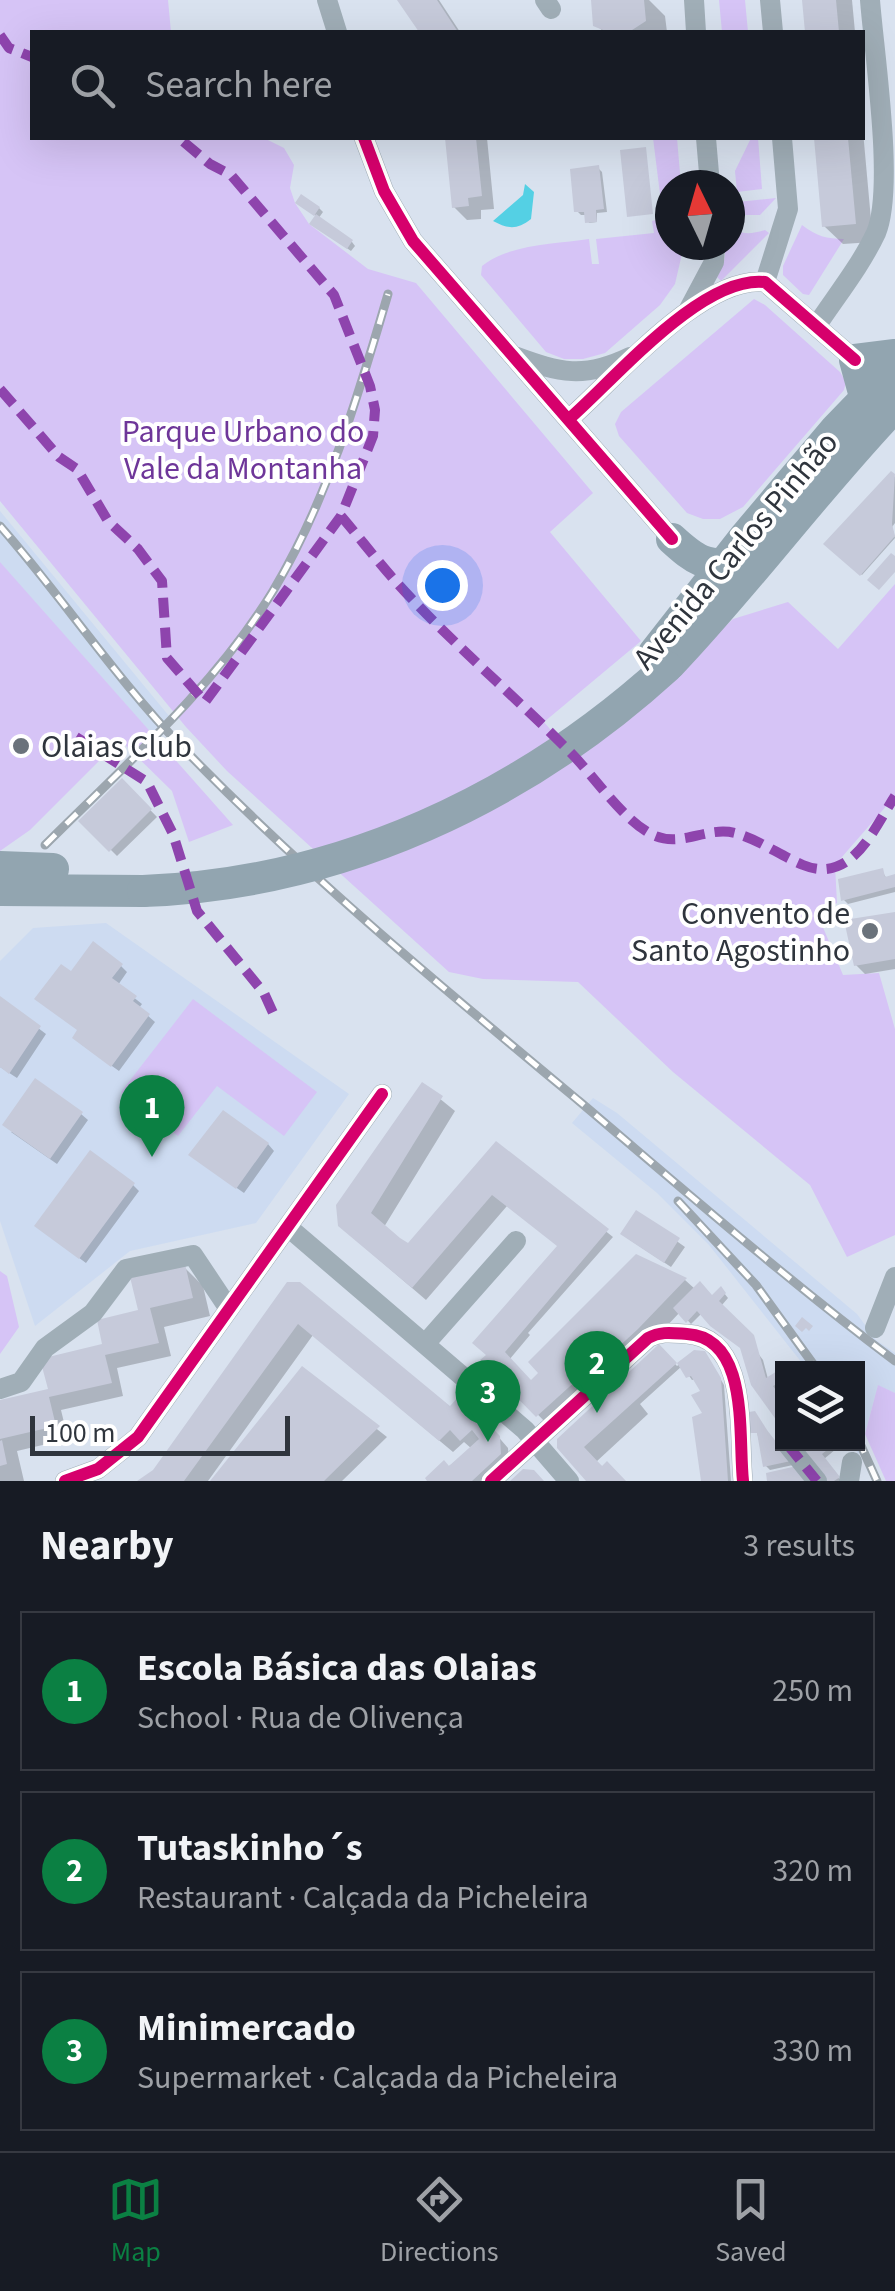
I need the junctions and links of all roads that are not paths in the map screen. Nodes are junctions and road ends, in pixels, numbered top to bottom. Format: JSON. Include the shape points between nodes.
{"nodes":[{"id":1,"x":326,"y":0,"type":"edge"},
{"id":2,"x":694,"y":0,"type":"edge"},
{"id":3,"x":770,"y":0,"type":"edge"},
{"id":4,"x":870,"y":0,"type":"edge"},
{"id":5,"x":336,"y":30,"type":"edge"},
{"id":6,"x":696,"y":30,"type":"edge"},
{"id":7,"x":773,"y":30,"type":"edge"},
{"id":8,"x":365,"y":140,"type":"edge"},
{"id":9,"x":706,"y":140,"type":"edge"},
{"id":10,"x":782,"y":140,"type":"edge"},
{"id":11,"x":709,"y":170,"type":"edge"},
{"id":12,"x":714,"y":260,"type":"edge"},
{"id":13,"x":765,"y":282,"type":"junction"},
{"id":14,"x":688,"y":310,"type":"junction"},
{"id":15,"x":817,"y":325,"type":"junction"},
{"id":16,"x":636,"y":354,"type":"junction"},
{"id":17,"x":510,"y":355,"type":"junction"},
{"id":18,"x":895,"y":356,"type":"edge"},
{"id":19,"x":855,"y":360,"type":"junction"},
{"id":20,"x":895,"y":368,"type":"edge"},
{"id":21,"x":880,"y":403,"type":"edge"},
{"id":22,"x":569,"y":419,"type":"junction"},
{"id":23,"x":672,"y":539,"type":"junction"},
{"id":24,"x":752,"y":549,"type":"junction"},
{"id":25,"x":722,"y":566,"type":"junction"},
{"id":26,"x":682,"y":618,"type":"junction"},
{"id":27,"x":661,"y":660,"type":"junction"},
{"id":28,"x":0,"y":868,"type":"edge"},
{"id":29,"x":143,"y":882,"type":"junction"},
{"id":30,"x":0,"y":890,"type":"edge"},
{"id":31,"x":382,"y":1094,"type":"dead end"},
{"id":32,"x":288,"y":1227,"type":"junction"},
{"id":33,"x":516,"y":1241,"type":"dead end"},
{"id":34,"x":895,"y":1277,"type":"edge"},
{"id":35,"x":229,"y":1309,"type":"junction"},
{"id":36,"x":874,"y":1328,"type":"dead end"},
{"id":37,"x":425,"y":1344,"type":"junction"},
{"id":38,"x":0,"y":1389,"type":"edge"},
{"id":39,"x":533,"y":1442,"type":"junction"},
{"id":40,"x":793,"y":1451,"type":"edge"},
{"id":41,"x":64,"y":1481,"type":"edge"},
{"id":42,"x":491,"y":1481,"type":"edge"},
{"id":43,"x":569,"y":1481,"type":"edge"},
{"id":44,"x":743,"y":1481,"type":"edge"},
{"id":45,"x":818,"y":1481,"type":"edge"}],
"edges":[{"from":1,"to":5,"type":"street"},
{"from":2,"to":6,"type":"street"},
{"from":3,"to":7,"type":"street"},
{"from":4,"to":15,"type":"street","via":[[886,180],[882,213],[877,232]]},
{"from":8,"to":17,"type":"street","via":[[412,241]]},
{"from":9,"to":11,"type":"street"},
{"from":10,"to":13,"type":"street","via":[[788,209]]},
{"from":12,"to":14,"type":"street"},
{"from":13,"to":14,"type":"street","via":[[736,284]]},
{"from":13,"to":15,"type":"street"},
{"from":14,"to":16,"type":"street"},
{"from":15,"to":19,"type":"street"},
{"from":16,"to":17,"type":"street","via":[[607,368],[571,373]]},
{"from":16,"to":22,"type":"street"},
{"from":17,"to":22,"type":"street"},
{"from":18,"to":19,"type":"main road"},
{"from":19,"to":21,"type":"main road"},
{"from":20,"to":21,"type":"main road","name":"Avenida Carlos Pinhão"},
{"from":21,"to":24,"type":"main road","name":"Avenida Carlos Pinhão","via":[[866,437]]},
{"from":21,"to":24,"type":"main road","name":"Avenida Carlos Pinhão","via":[[836,429]]},
{"from":22,"to":23,"type":"street"},
{"from":23,"to":24,"type":"main road"},
{"from":23,"to":25,"type":"main road","via":[[696,560]]},
{"from":23,"to":26,"type":"main road"},
{"from":24,"to":25,"type":"main road","name":"Avenida Carlos Pinhão"},
{"from":24,"to":27,"type":"main road","name":"Avenida Carlos Pinhão","via":[[724,608]]},
{"from":25,"to":26,"type":"main road","name":"Avenida Carlos Pinhão"},
{"from":26,"to":27,"type":"main road","name":"Avenida Carlos Pinhão"},
{"from":27,"to":29,"type":"main road","name":"Avenida Carlos Pinhão","via":[[519,756],[406,814],[285,852]]},
{"from":28,"to":29,"type":"main road","name":"Avenida Carlos Pinhão"},
{"from":29,"to":30,"type":"main road","name":"Avenida Carlos Pinhão"},
{"from":31,"to":32,"type":"street"},
{"from":32,"to":35,"type":"street"},
{"from":32,"to":37,"type":"street"},
{"from":33,"to":37,"type":"street"},
{"from":34,"to":36,"type":"street"},
{"from":35,"to":38,"type":"street","via":[[193,1255],[134,1266],[94,1313],[45,1348],[20,1382]]},
{"from":35,"to":41,"type":"street","via":[[138,1437],[98,1468]]},
{"from":37,"to":39,"type":"street"},
{"from":39,"to":42,"type":"street"},
{"from":39,"to":43,"type":"street"},
{"from":39,"to":44,"type":"street","via":[[648,1338],[694,1334],[728,1358]]},
{"from":40,"to":45,"type":"street"}]}
